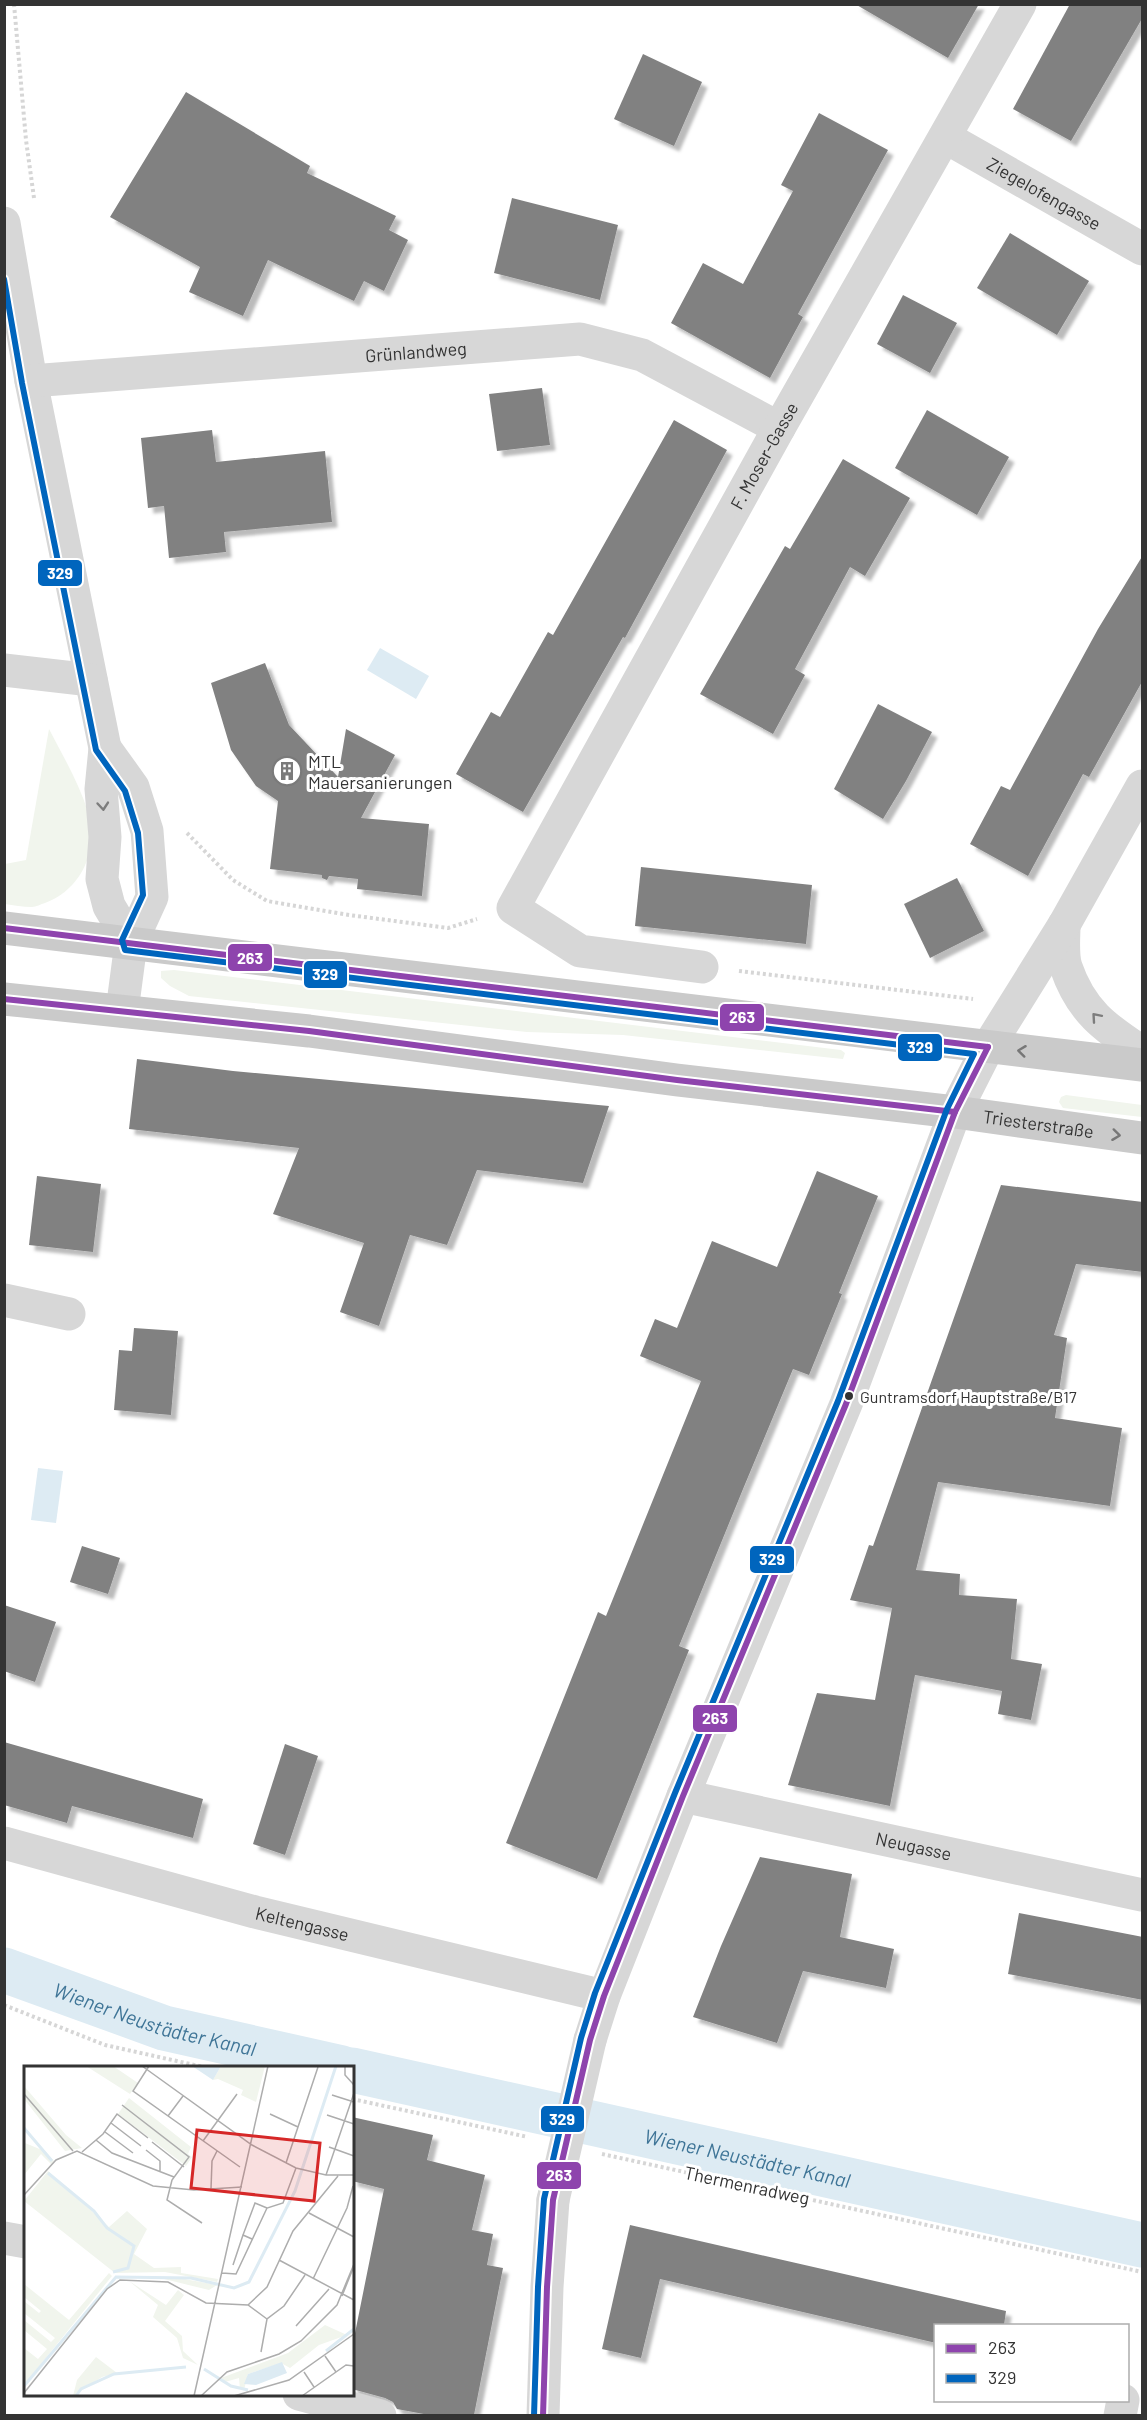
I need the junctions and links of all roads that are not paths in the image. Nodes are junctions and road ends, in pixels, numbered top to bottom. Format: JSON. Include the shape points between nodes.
{"nodes":[{"id":1,"x":1020,"y":4,"type":"edge"},
{"id":2,"x":945,"y":136,"type":"junction"},
{"id":3,"x":4,"y":223,"type":"edge"},
{"id":4,"x":1143,"y":249,"type":"edge"},
{"id":5,"x":32,"y":381,"type":"junction"},
{"id":6,"x":779,"y":428,"type":"junction"},
{"id":7,"x":4,"y":670,"type":"edge"},
{"id":8,"x":91,"y":680,"type":"junction"},
{"id":9,"x":105,"y":748,"type":"junction"},
{"id":10,"x":1143,"y":786,"type":"edge"},
{"id":11,"x":1064,"y":925,"type":"junction"},
{"id":12,"x":4,"y":928,"type":"edge"},
{"id":13,"x":131,"y":943,"type":"junction"},
{"id":14,"x":702,"y":967,"type":"road end"},
{"id":15,"x":4,"y":999,"type":"edge"},
{"id":16,"x":122,"y":1011,"type":"junction"},
{"id":17,"x":988,"y":1047,"type":"junction"},
{"id":18,"x":1143,"y":1052,"type":"edge"},
{"id":19,"x":1143,"y":1065,"type":"edge"},
{"id":20,"x":955,"y":1112,"type":"junction"},
{"id":21,"x":1143,"y":1138,"type":"edge"},
{"id":22,"x":4,"y":1300,"type":"edge"},
{"id":23,"x":69,"y":1314,"type":"dead end"},
{"id":24,"x":683,"y":1796,"type":"junction"},
{"id":25,"x":4,"y":1843,"type":"edge"},
{"id":26,"x":1143,"y":1895,"type":"edge"},
{"id":27,"x":604,"y":1996,"type":"junction"},
{"id":28,"x":4,"y":2238,"type":"edge"},
{"id":29,"x":24,"y":2242,"type":"edge"},
{"id":30,"x":306,"y":2396,"type":"edge"},
{"id":31,"x":380,"y":2415,"type":"edge"},
{"id":32,"x":543,"y":2415,"type":"edge"}],
"edges":[{"from":1,"to":2,"type":"street","name":"F. Moser-Gasse"},
{"from":2,"to":4,"type":"street","name":"Ziegelofengasse"},
{"from":2,"to":6,"type":"street","name":"F. Moser-Gasse"},
{"from":3,"to":5,"type":"street"},
{"from":5,"to":6,"type":"street","name":"Grünlandweg","via":[[580,339],[642,355]]},
{"from":5,"to":8,"type":"street"},
{"from":6,"to":14,"type":"street","name":"F. Moser-Gasse","via":[[513,908],[580,951]]},
{"from":7,"to":8,"type":"street"},
{"from":8,"to":9,"type":"street"},
{"from":9,"to":13,"type":"street","one_way":true,"via":[[101,789],[105,837],[102,879],[109,906]]},
{"from":9,"to":13,"type":"street","via":[[133,788],[147,831],[152,897]]},
{"from":10,"to":11,"type":"street"},
{"from":11,"to":17,"type":"street"},
{"from":18,"to":11,"type":"street","one_way":true,"via":[[1098,1022],[1083,1002],[1066,965]]},
{"from":12,"to":13,"type":"main road"},
{"from":13,"to":16,"type":"street"},
{"from":13,"to":17,"type":"main road"},
{"from":15,"to":16,"type":"main road","name":"Triesterstraße"},
{"from":16,"to":20,"type":"main road","name":"Triesterstraße"},
{"from":19,"to":17,"type":"main road","one_way":true},
{"from":17,"to":20,"type":"street"},
{"from":20,"to":21,"type":"main road","name":"Triesterstraße","one_way":true},
{"from":20,"to":24,"type":"street","via":[[846,1404]]},
{"from":22,"to":23,"type":"street"},
{"from":24,"to":26,"type":"street","name":"Neugasse"},
{"from":24,"to":27,"type":"street"},
{"from":25,"to":27,"type":"street","name":"Keltengasse","via":[[255,1912]]},
{"from":27,"to":32,"type":"street","bridge":true,"via":[[553,2200]]},
{"from":28,"to":29,"type":"street"},
{"from":30,"to":31,"type":"street"}]}
